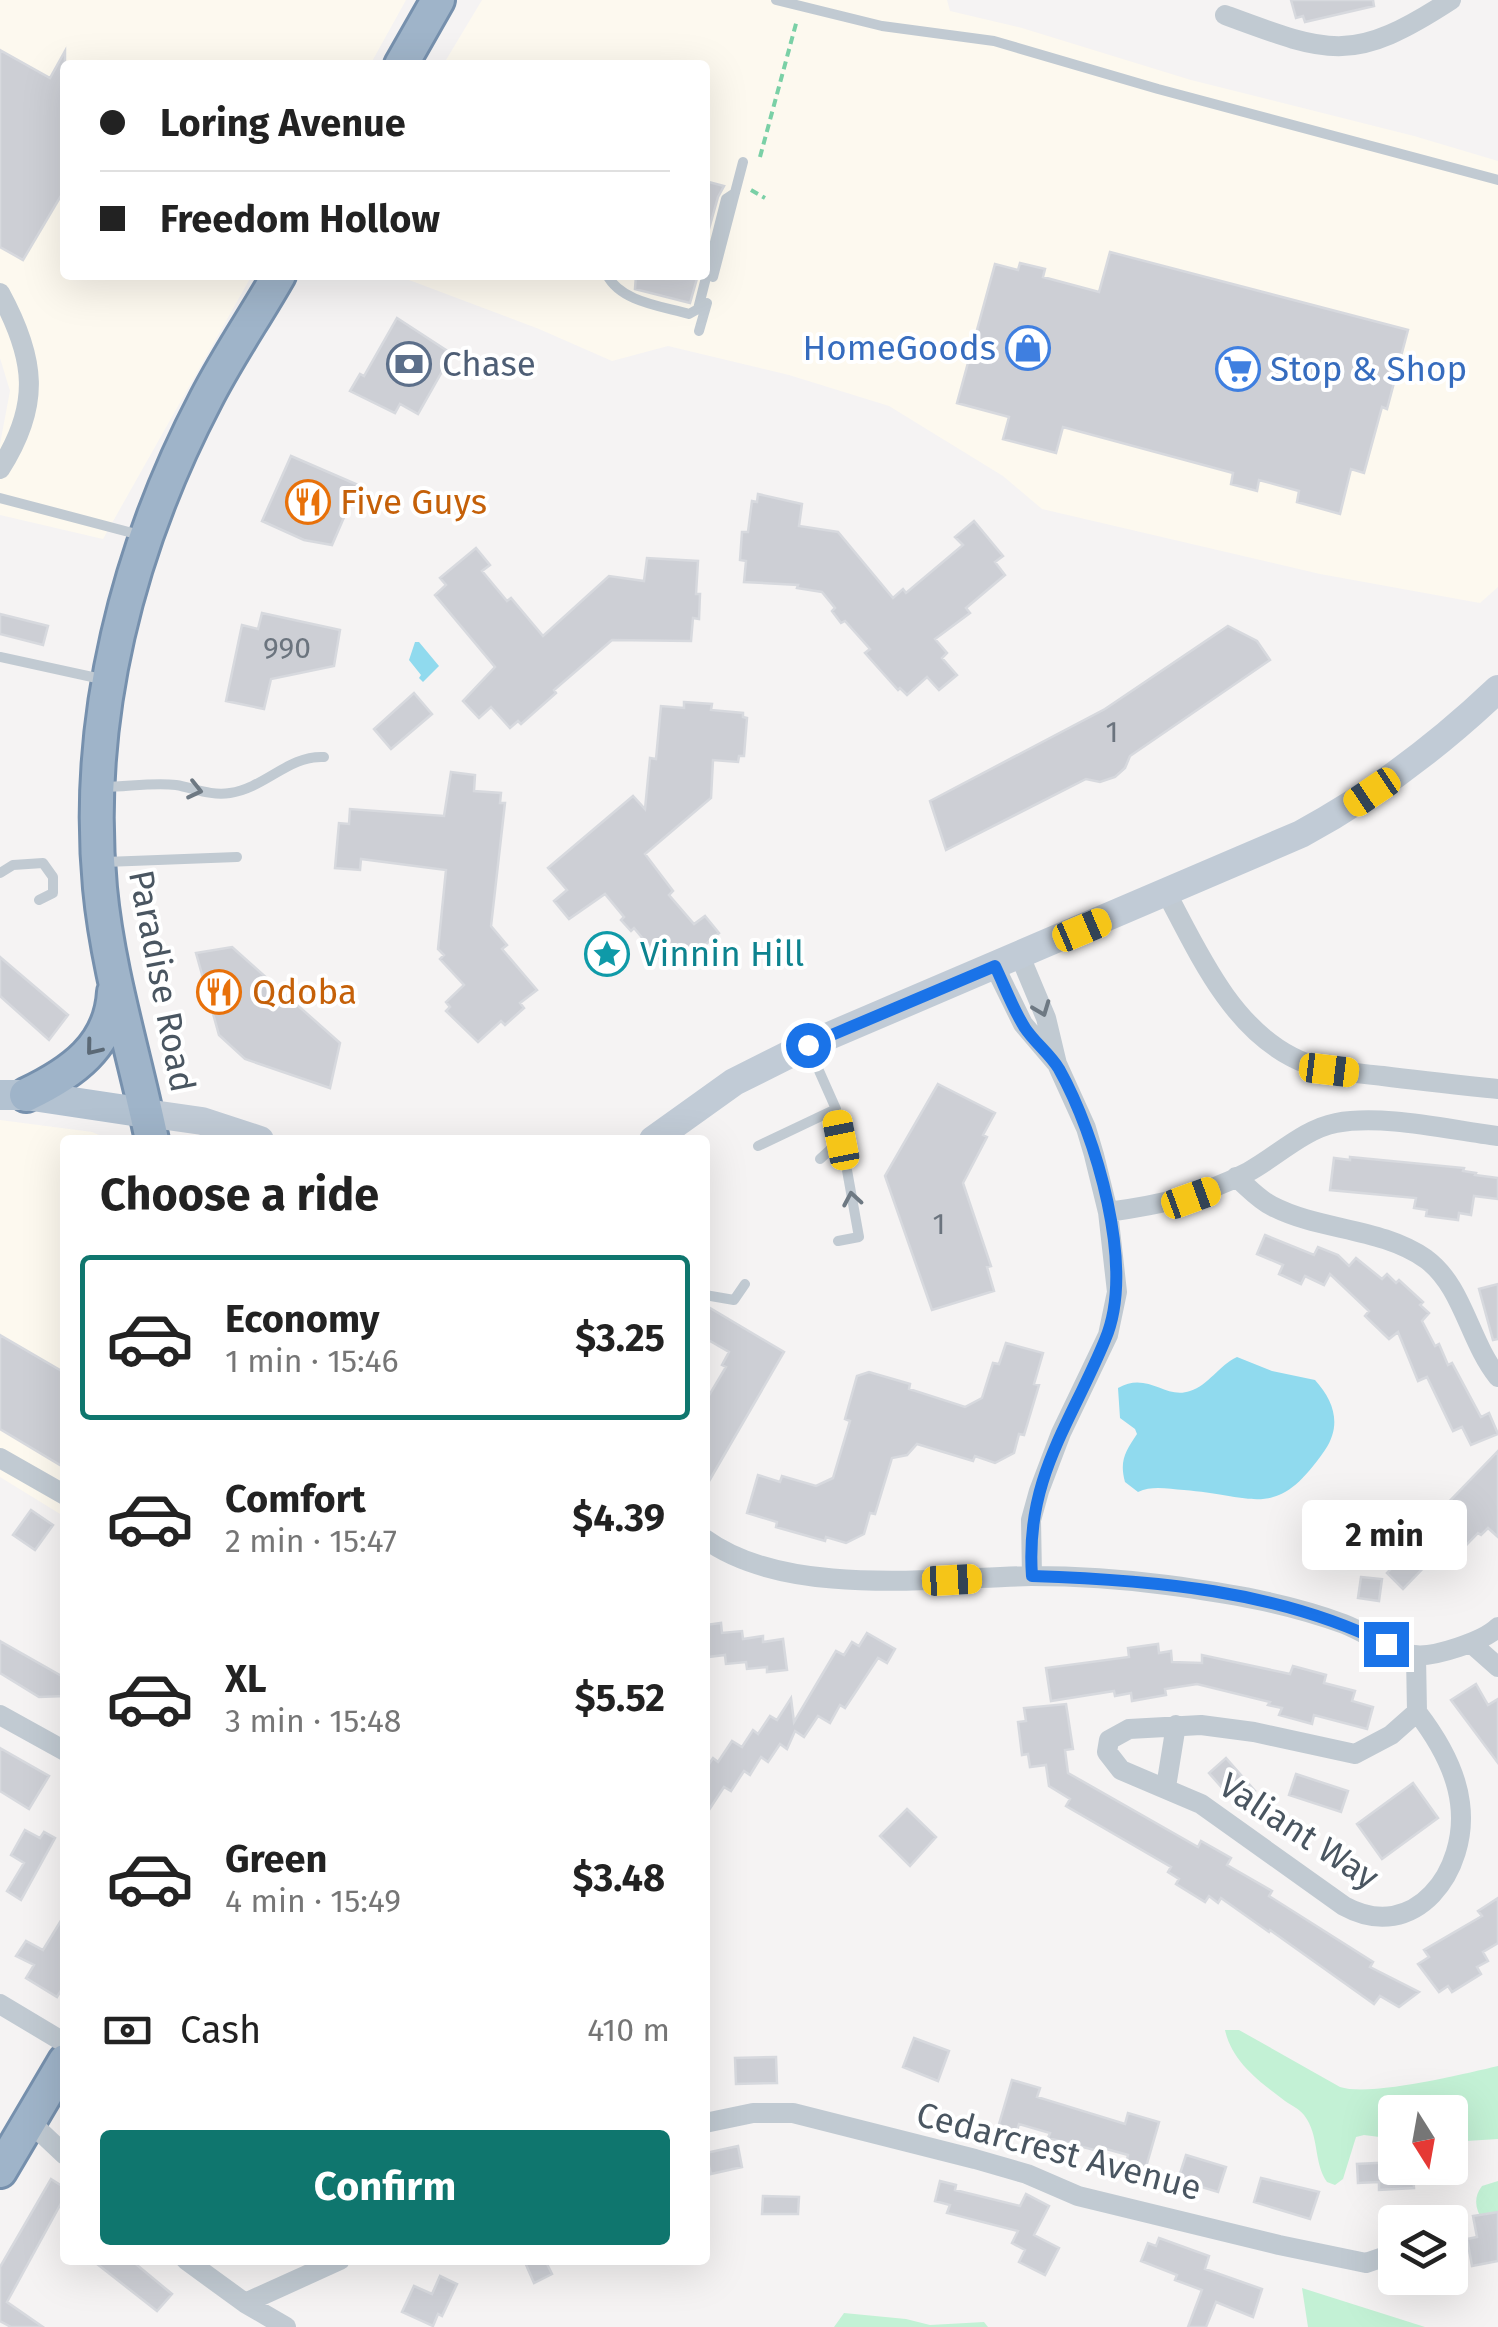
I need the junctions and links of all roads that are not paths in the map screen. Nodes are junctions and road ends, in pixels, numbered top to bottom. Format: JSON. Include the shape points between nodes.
{"nodes":[{"id":1,"x":438,"y":0,"type":"edge"},
{"id":2,"x":776,"y":0,"type":"edge"},
{"id":3,"x":1451,"y":0,"type":"edge"},
{"id":4,"x":1225,"y":15,"type":"dead end"},
{"id":5,"x":404,"y":60,"type":"edge"},
{"id":6,"x":743,"y":162,"type":"dead end"},
{"id":7,"x":1498,"y":180,"type":"edge"},
{"id":8,"x":735,"y":193,"type":"junction"},
{"id":9,"x":710,"y":262,"type":"edge"},
{"id":10,"x":276,"y":280,"type":"edge"},
{"id":11,"x":609,"y":280,"type":"edge"},
{"id":12,"x":705,"y":280,"type":"edge"},
{"id":13,"x":0,"y":294,"type":"edge"},
{"id":14,"x":700,"y":332,"type":"dead end"},
{"id":15,"x":0,"y":469,"type":"edge"},
{"id":16,"x":0,"y":498,"type":"edge"},
{"id":17,"x":146,"y":537,"type":"junction"},
{"id":18,"x":0,"y":657,"type":"edge"},
{"id":19,"x":108,"y":681,"type":"junction"},
{"id":20,"x":1498,"y":689,"type":"edge"},
{"id":21,"x":324,"y":757,"type":"dead end"},
{"id":22,"x":98,"y":788,"type":"junction"},
{"id":23,"x":237,"y":857,"type":"dead end"},
{"id":24,"x":99,"y":863,"type":"junction"},
{"id":25,"x":0,"y":873,"type":"edge"},
{"id":26,"x":1167,"y":894,"type":"junction"},
{"id":27,"x":39,"y":900,"type":"dead end"},
{"id":28,"x":1008,"y":961,"type":"junction"},
{"id":29,"x":114,"y":972,"type":"junction"},
{"id":30,"x":808,"y":1045,"type":"junction"},
{"id":31,"x":1498,"y":1089,"type":"edge"},
{"id":32,"x":13,"y":1095,"type":"edge"},
{"id":33,"x":836,"y":1109,"type":"junction"},
{"id":34,"x":676,"y":1120,"type":"junction"},
{"id":35,"x":149,"y":1126,"type":"edge"},
{"id":36,"x":244,"y":1135,"type":"edge"},
{"id":37,"x":651,"y":1135,"type":"edge"},
{"id":38,"x":659,"y":1135,"type":"edge"},
{"id":39,"x":1498,"y":1136,"type":"edge"},
{"id":40,"x":841,"y":1140,"type":"junction"},
{"id":41,"x":758,"y":1146,"type":"dead end"},
{"id":42,"x":820,"y":1159,"type":"dead end"},
{"id":43,"x":1236,"y":1177,"type":"junction"},
{"id":44,"x":1108,"y":1212,"type":"junction"},
{"id":45,"x":838,"y":1241,"type":"dead end"},
{"id":46,"x":745,"y":1284,"type":"dead end"},
{"id":47,"x":710,"y":1296,"type":"edge"},
{"id":48,"x":1498,"y":1376,"type":"edge"},
{"id":49,"x":0,"y":1458,"type":"edge"},
{"id":50,"x":60,"y":1492,"type":"edge"},
{"id":51,"x":710,"y":1543,"type":"edge"},
{"id":52,"x":1032,"y":1576,"type":"junction"},
{"id":53,"x":1498,"y":1627,"type":"edge"},
{"id":54,"x":1472,"y":1644,"type":"junction"},
{"id":55,"x":1416,"y":1656,"type":"junction"},
{"id":56,"x":1498,"y":1666,"type":"edge"},
{"id":57,"x":1417,"y":1712,"type":"junction"},
{"id":58,"x":0,"y":1714,"type":"edge"},
{"id":59,"x":1176,"y":1725,"type":"junction"},
{"id":60,"x":60,"y":1749,"type":"edge"},
{"id":61,"x":1166,"y":1787,"type":"junction"},
{"id":62,"x":0,"y":2004,"type":"edge"},
{"id":63,"x":60,"y":2040,"type":"edge"},
{"id":64,"x":60,"y":2070,"type":"edge"},
{"id":65,"x":30,"y":2122,"type":"junction"},
{"id":66,"x":710,"y":2122,"type":"edge"},
{"id":67,"x":60,"y":2150,"type":"edge"},
{"id":68,"x":0,"y":2171,"type":"edge"},
{"id":69,"x":1378,"y":2259,"type":"edge"},
{"id":70,"x":193,"y":2265,"type":"edge"},
{"id":71,"x":329,"y":2265,"type":"edge"},
{"id":72,"x":245,"y":2303,"type":"junction"},
{"id":73,"x":286,"y":2327,"type":"edge"}],
"edges":[{"from":1,"to":5,"type":"highway"},
{"from":2,"to":7,"type":"lane","via":[[882,26],[994,41]]},
{"from":3,"to":4,"type":"street","via":[[1392,36],[1345,48],[1302,43]]},
{"from":6,"to":8,"type":"lane"},
{"from":8,"to":9,"type":"lane","via":[[726,199]]},
{"from":8,"to":14,"type":"lane"},
{"from":10,"to":17,"type":"highway","name":"Paradise Road","via":[[205,401]]},
{"from":11,"to":12,"type":"lane","via":[[624,294],[689,314],[698,309]]},
{"from":13,"to":15,"type":"street","via":[[30,374],[26,417]]},
{"from":16,"to":17,"type":"lane"},
{"from":17,"to":19,"type":"highway","name":"Paradise Road"},
{"from":18,"to":19,"type":"lane"},
{"from":19,"to":22,"type":"highway","name":"Paradise Road"},
{"from":20,"to":26,"type":"main road","via":[[1351,806],[1267,852]]},
{"from":22,"to":21,"type":"lane","one_way":true,"via":[[178,786],[230,793],[300,760]]},
{"from":22,"to":24,"type":"highway","name":"Paradise Road"},
{"from":23,"to":24,"type":"lane"},
{"from":24,"to":29,"type":"highway","name":"Paradise Road"},
{"from":25,"to":27,"type":"lane","via":[[43,862],[53,893]]},
{"from":26,"to":28,"type":"main road"},
{"from":26,"to":31,"type":"street","via":[[1210,974],[1263,1037],[1295,1059],[1329,1070]]},
{"from":28,"to":30,"type":"main road"},
{"from":28,"to":44,"type":"street","one_way":true,"via":[[1046,1018]]},
{"from":29,"to":32,"type":"highway","one_way":true,"via":[[112,1015],[88,1056],[72,1070]]},
{"from":29,"to":35,"type":"highway","name":"Paradise Road"},
{"from":30,"to":33,"type":"lane"},
{"from":30,"to":34,"type":"main road"},
{"from":32,"to":35,"type":"main road"},
{"from":33,"to":40,"type":"lane"},
{"from":33,"to":41,"type":"lane"},
{"from":34,"to":37,"type":"main road"},
{"from":34,"to":38,"type":"main road"},
{"from":35,"to":36,"type":"main road","via":[[202,1122]]},
{"from":39,"to":43,"type":"street","via":[[1340,1122]]},
{"from":40,"to":42,"type":"lane"},
{"from":45,"to":40,"type":"lane","one_way":true,"via":[[858,1237]]},
{"from":43,"to":44,"type":"street","via":[[1191,1198]]},
{"from":43,"to":48,"type":"street","via":[[1274,1207],[1424,1258],[1450,1287]]},
{"from":44,"to":52,"type":"street","via":[[1117,1292],[1108,1335],[1039,1492],[1031,1520]]},
{"from":46,"to":47,"type":"lane","via":[[734,1300]]},
{"from":49,"to":50,"type":"street"},
{"from":51,"to":52,"type":"street","via":[[752,1563],[823,1576]]},
{"from":52,"to":55,"type":"street","via":[[1149,1582],[1265,1601],[1348,1625]]},
{"from":53,"to":54,"type":"street"},
{"from":54,"to":55,"type":"street"},
{"from":54,"to":56,"type":"street"},
{"from":55,"to":57,"type":"street"},
{"from":57,"to":59,"type":"street","name":"Valiant Way","via":[[1355,1754],[1254,1732]]},
{"from":57,"to":61,"type":"street","name":"Valiant Way","via":[[1448,1763],[1461,1819],[1450,1872],[1434,1895],[1408,1910],[1360,1915],[1201,1804]]},
{"from":58,"to":60,"type":"street"},
{"from":59,"to":61,"type":"street","name":"Valiant Way"},
{"from":59,"to":61,"type":"street","name":"Valiant Way","via":[[1120,1730],[1107,1746],[1121,1770]]},
{"from":62,"to":63,"type":"street"},
{"from":64,"to":65,"type":"highway"},
{"from":65,"to":67,"type":"street"},
{"from":65,"to":68,"type":"highway"},
{"from":66,"to":69,"type":"street","name":"Cedarcrest Avenue","via":[[793,2113],[974,2158],[1078,2196],[1279,2245],[1366,2263]]},
{"from":70,"to":72,"type":"street"},
{"from":71,"to":72,"type":"street"},
{"from":72,"to":73,"type":"street"}]}
